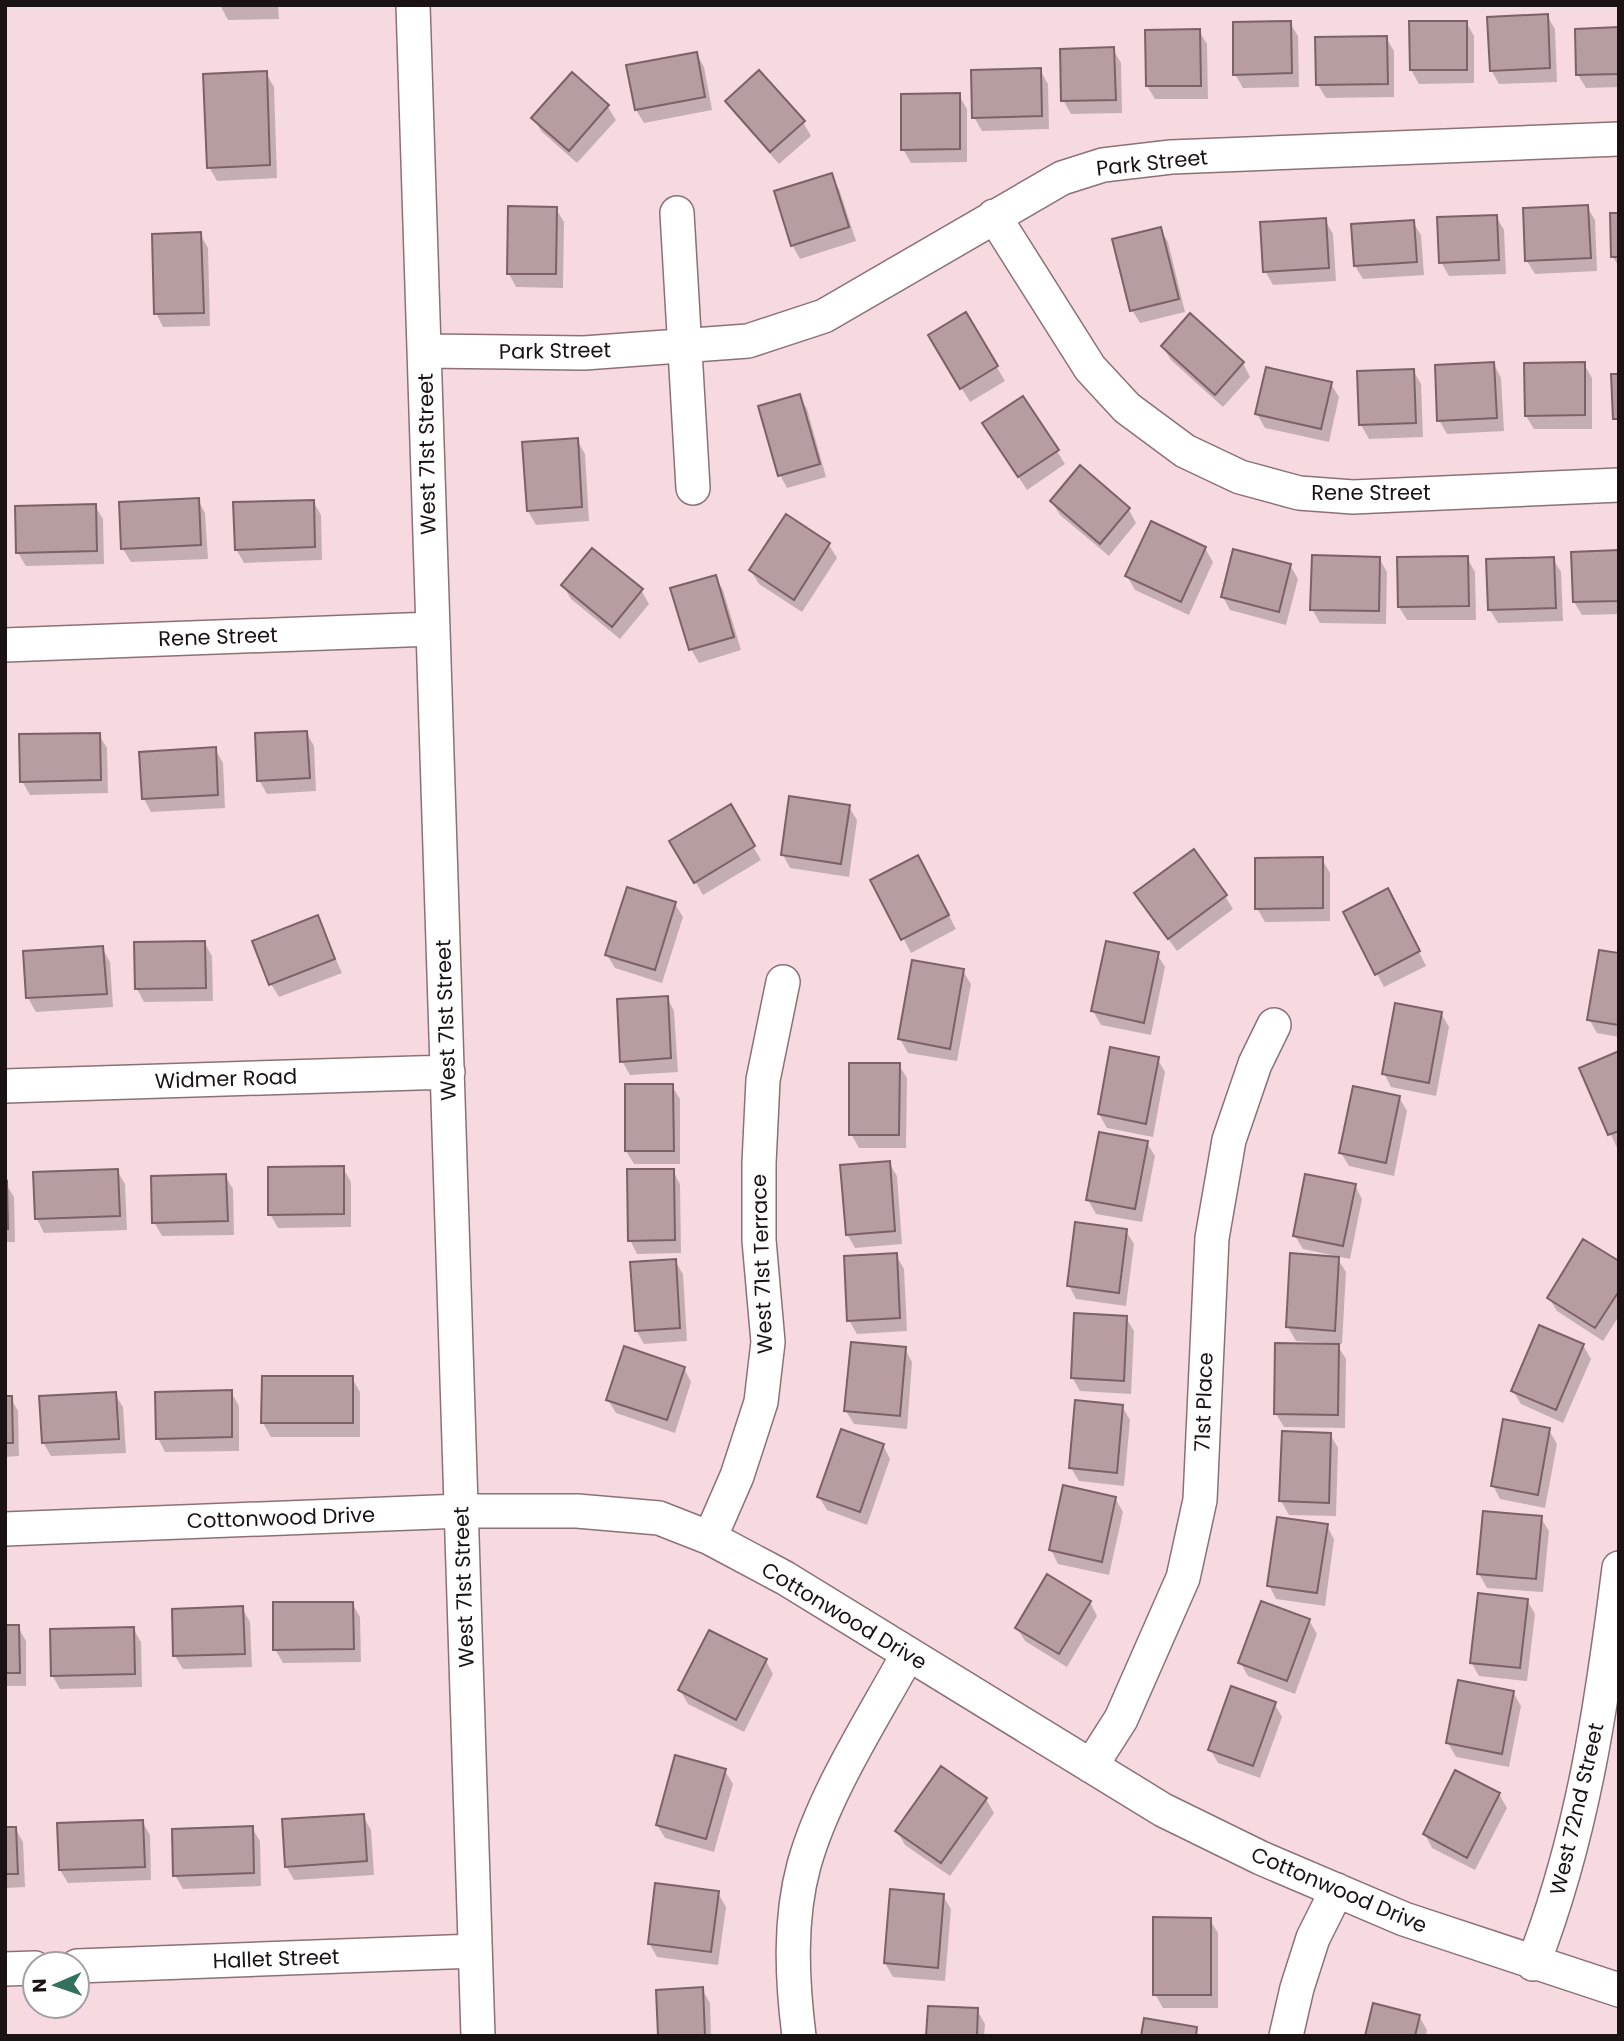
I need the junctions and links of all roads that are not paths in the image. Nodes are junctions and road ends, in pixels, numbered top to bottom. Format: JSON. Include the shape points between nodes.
{"nodes":[{"id":1,"x":413,"y":5,"type":"edge"},
{"id":2,"x":1619,"y":139,"type":"edge"},
{"id":3,"x":677,"y":213,"type":"dead end"},
{"id":4,"x":994,"y":216,"type":"junction"},
{"id":5,"x":685,"y":345,"type":"junction"},
{"id":6,"x":425,"y":351,"type":"junction"},
{"id":7,"x":1619,"y":485,"type":"edge"},
{"id":8,"x":693,"y":488,"type":"dead end"},
{"id":9,"x":432,"y":629,"type":"junction"},
{"id":10,"x":5,"y":645,"type":"edge"},
{"id":11,"x":783,"y":982,"type":"dead end"},
{"id":12,"x":1274,"y":1025,"type":"dead end"},
{"id":13,"x":448,"y":1072,"type":"junction"},
{"id":14,"x":5,"y":1086,"type":"edge"},
{"id":15,"x":461,"y":1511,"type":"junction"},
{"id":16,"x":5,"y":1529,"type":"edge"},
{"id":17,"x":710,"y":1538,"type":"junction"},
{"id":18,"x":1619,"y":1568,"type":"edge"},
{"id":19,"x":908,"y":1654,"type":"junction"},
{"id":20,"x":1091,"y":1766,"type":"junction"},
{"id":21,"x":1337,"y":1890,"type":"junction"},
{"id":22,"x":475,"y":1951,"type":"junction"},
{"id":23,"x":1533,"y":1964,"type":"junction"},
{"id":24,"x":91,"y":1965,"type":"edge"},
{"id":25,"x":1619,"y":1990,"type":"edge"},
{"id":26,"x":478,"y":2036,"type":"edge"},
{"id":27,"x":799,"y":2036,"type":"edge"},
{"id":28,"x":1286,"y":2036,"type":"edge"}],
"edges":[{"from":1,"to":6,"type":"street","name":"West 71st Street"},
{"from":2,"to":4,"type":"street","name":"Park Street","via":[[1171,158],[1103,165],[1062,178]]},
{"from":3,"to":5,"type":"street"},
{"from":4,"to":5,"type":"street","name":"Park Street","via":[[824,316],[748,341]]},
{"from":4,"to":7,"type":"street","name":"Rene Street","via":[[1090,368],[1128,408],[1185,451],[1240,477],[1299,493],[1353,497]]},
{"from":5,"to":6,"type":"street","name":"Park Street","via":[[584,353]]},
{"from":5,"to":8,"type":"street"},
{"from":6,"to":9,"type":"street","name":"West 71st Street"},
{"from":9,"to":10,"type":"street","name":"Rene Street"},
{"from":9,"to":13,"type":"street","name":"West 71st Street"},
{"from":11,"to":17,"type":"street","name":"West 71st Terrace","via":[[763,1080],[758,1240],[768,1342],[761,1402],[737,1476]]},
{"from":12,"to":20,"type":"street","name":"71st Place","via":[[1229,1140],[1212,1238],[1200,1500],[1182,1578],[1121,1719]]},
{"from":13,"to":14,"type":"street","name":"Widmer Road"},
{"from":13,"to":15,"type":"street","name":"West 71st Street"},
{"from":15,"to":16,"type":"street","name":"Cottonwood Drive"},
{"from":15,"to":17,"type":"street","name":"Cottonwood Drive","via":[[577,1511],[659,1518]]},
{"from":15,"to":22,"type":"street","name":"West 71st Street"},
{"from":17,"to":19,"type":"street","name":"Cottonwood Drive"},
{"from":18,"to":23,"type":"street","name":"West 72nd Street","via":[[1588,1777],[1552,1915]]},
{"from":19,"to":20,"type":"street","name":"Cottonwood Drive"},
{"from":19,"to":27,"type":"street","via":[[823,1812],[803,1867],[794,1926]]},
{"from":20,"to":21,"type":"street","name":"Cottonwood Drive","via":[[1163,1810]]},
{"from":21,"to":23,"type":"street","name":"Cottonwood Drive"},
{"from":21,"to":28,"type":"street","via":[[1313,1938]]},
{"from":22,"to":24,"type":"street","name":"Hallet Street"},
{"from":22,"to":26,"type":"street","name":"West 71st Street"},
{"from":23,"to":25,"type":"street","name":"Cottonwood Drive"}]}
